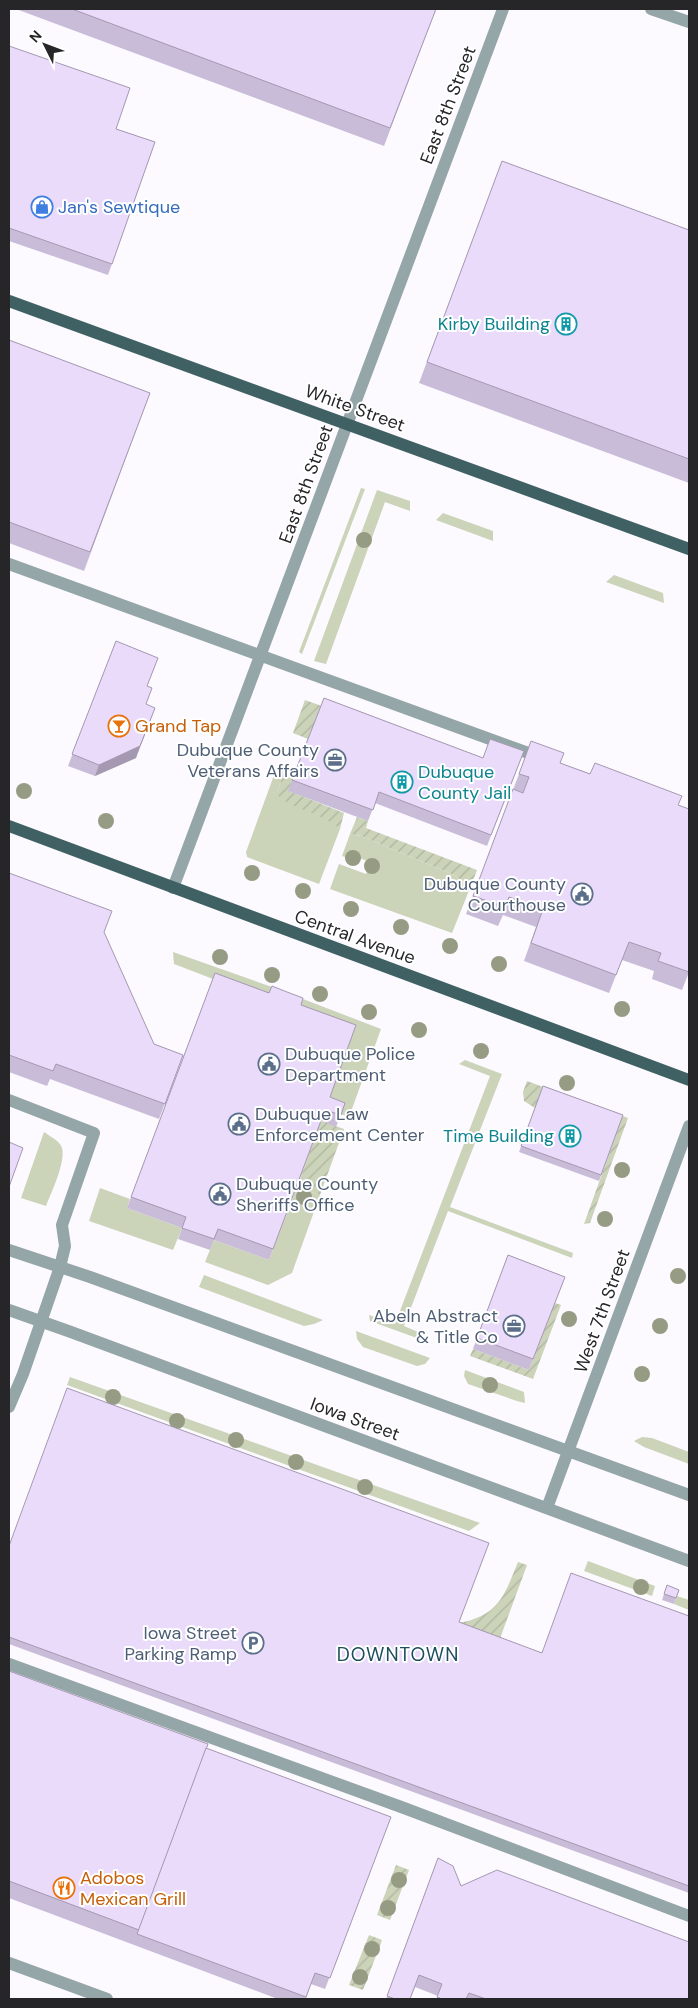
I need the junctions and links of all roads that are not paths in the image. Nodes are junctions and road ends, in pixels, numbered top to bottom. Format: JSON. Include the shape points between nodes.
{"nodes":[{"id":1,"x":503,"y":9,"type":"edge"},
{"id":2,"x":651,"y":9,"type":"edge"},
{"id":3,"x":689,"y":22,"type":"edge"},
{"id":4,"x":9,"y":301,"type":"edge"},
{"id":5,"x":347,"y":423,"type":"junction"},
{"id":6,"x":689,"y":549,"type":"edge"},
{"id":7,"x":9,"y":564,"type":"edge"},
{"id":8,"x":260,"y":657,"type":"junction"},
{"id":9,"x":555,"y":763,"type":"edge"},
{"id":10,"x":9,"y":826,"type":"edge"},
{"id":11,"x":173,"y":888,"type":"junction"},
{"id":12,"x":689,"y":1080,"type":"edge"},
{"id":13,"x":9,"y":1100,"type":"edge"},
{"id":14,"x":689,"y":1126,"type":"edge"},
{"id":15,"x":9,"y":1250,"type":"edge"},
{"id":16,"x":60,"y":1267,"type":"junction"},
{"id":17,"x":9,"y":1310,"type":"edge"},
{"id":18,"x":41,"y":1322,"type":"junction"},
{"id":19,"x":9,"y":1407,"type":"edge"},
{"id":20,"x":568,"y":1451,"type":"junction"},
{"id":21,"x":689,"y":1494,"type":"edge"},
{"id":22,"x":547,"y":1508,"type":"junction"},
{"id":23,"x":689,"y":1561,"type":"edge"},
{"id":24,"x":9,"y":1664,"type":"edge"},
{"id":25,"x":689,"y":1916,"type":"edge"},
{"id":26,"x":9,"y":1963,"type":"edge"},
{"id":27,"x":107,"y":1999,"type":"edge"}],
"edges":[{"from":1,"to":5,"type":"street","name":"East 8th Street"},
{"from":2,"to":3,"type":"street"},
{"from":4,"to":5,"type":"main road","name":"White Street"},
{"from":5,"to":6,"type":"main road","name":"White Street"},
{"from":5,"to":8,"type":"street","name":"East 8th Street"},
{"from":7,"to":8,"type":"street"},
{"from":8,"to":9,"type":"street"},
{"from":8,"to":11,"type":"street","name":"East 8th Street"},
{"from":10,"to":11,"type":"main road","name":"Central Avenue"},
{"from":11,"to":12,"type":"main road","name":"Central Avenue"},
{"from":13,"to":16,"type":"street","via":[[94,1133],[62,1225],[65,1246]]},
{"from":14,"to":20,"type":"street","name":"West 7th Street"},
{"from":15,"to":16,"type":"street"},
{"from":16,"to":18,"type":"street"},
{"from":16,"to":20,"type":"street"},
{"from":17,"to":18,"type":"street","name":"Iowa Street"},
{"from":18,"to":19,"type":"street"},
{"from":18,"to":22,"type":"street","name":"Iowa Street"},
{"from":20,"to":21,"type":"street"},
{"from":20,"to":22,"type":"street","name":"West 7th Street"},
{"from":22,"to":23,"type":"street","name":"Iowa Street"},
{"from":24,"to":25,"type":"street"},
{"from":26,"to":27,"type":"street"}]}
